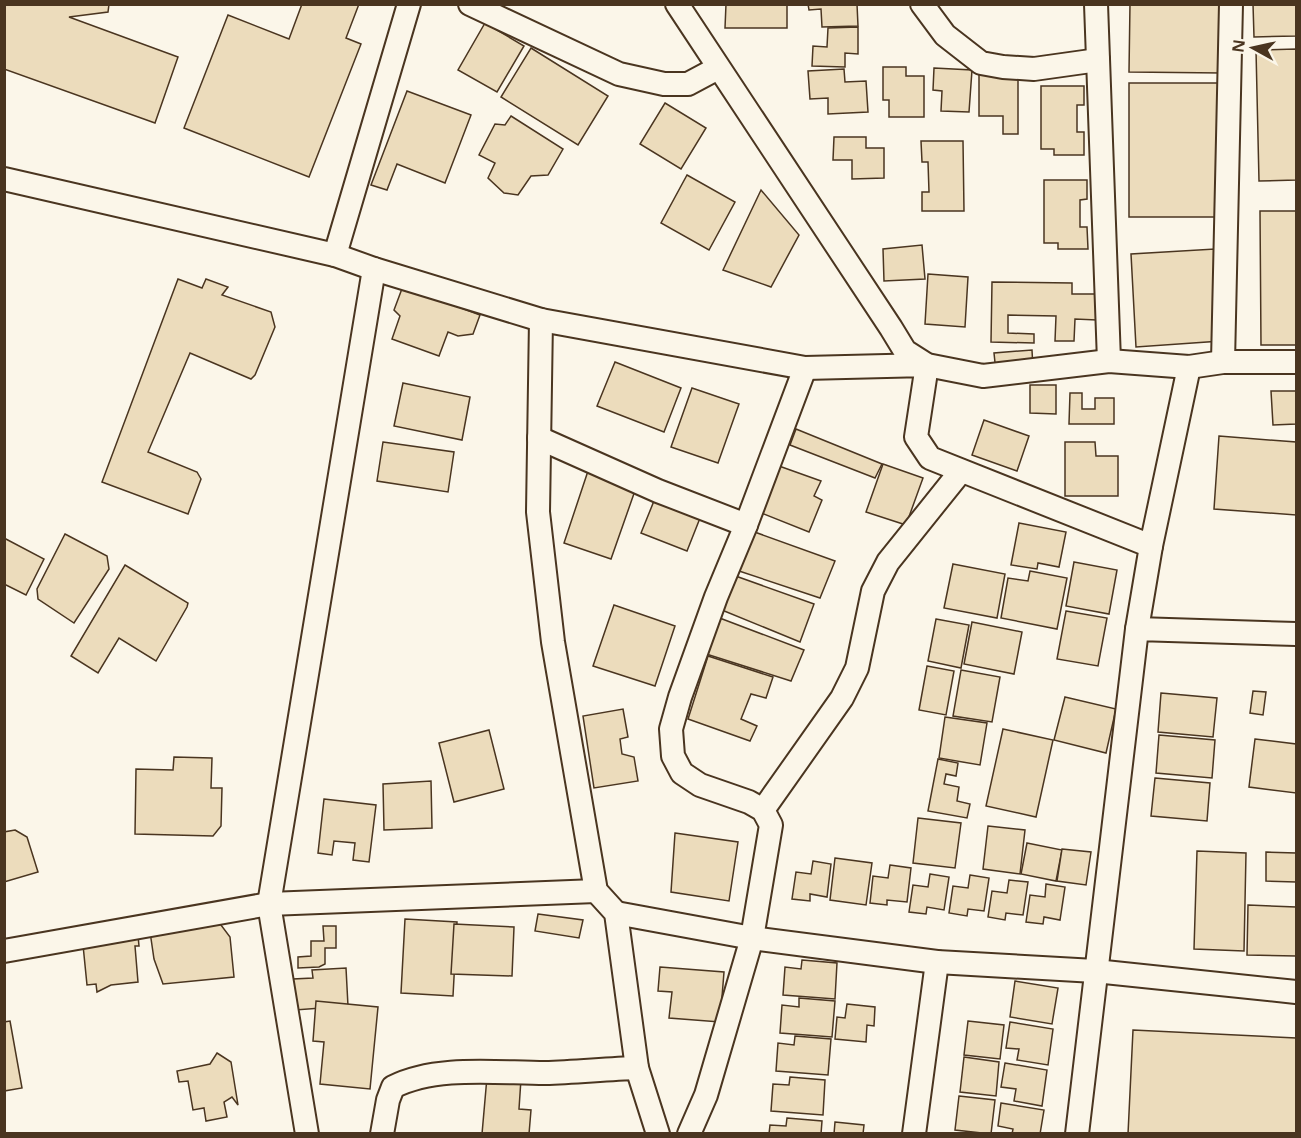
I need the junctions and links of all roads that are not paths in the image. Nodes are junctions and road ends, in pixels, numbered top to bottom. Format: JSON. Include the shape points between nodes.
{"nodes":[{"id":1,"x":409,"y":4,"type":"edge"},
{"id":2,"x":470,"y":4,"type":"edge"},
{"id":3,"x":676,"y":4,"type":"edge"},
{"id":4,"x":922,"y":4,"type":"edge"},
{"id":5,"x":943,"y":4,"type":"edge"},
{"id":6,"x":1096,"y":4,"type":"edge"},
{"id":7,"x":1231,"y":4,"type":"edge"},
{"id":8,"x":945,"y":35,"type":"junction"},
{"id":9,"x":1098,"y":60,"type":"junction"},
{"id":10,"x":718,"y":68,"type":"junction"},
{"id":11,"x":4,"y":179,"type":"edge"},
{"id":12,"x":335,"y":255,"type":"junction"},
{"id":13,"x":374,"y":269,"type":"junction"},
{"id":14,"x":541,"y":320,"type":"junction"},
{"id":15,"x":1109,"y":362,"type":"junction"},
{"id":16,"x":1223,"y":362,"type":"junction"},
{"id":17,"x":1296,"y":362,"type":"edge"},
{"id":18,"x":927,"y":365,"type":"junction"},
{"id":19,"x":1189,"y":367,"type":"junction"},
{"id":20,"x":806,"y":368,"type":"junction"},
{"id":21,"x":539,"y":438,"type":"junction"},
{"id":22,"x":961,"y":471,"type":"junction"},
{"id":23,"x":746,"y":525,"type":"junction"},
{"id":24,"x":1151,"y":546,"type":"junction"},
{"id":25,"x":1137,"y":629,"type":"junction"},
{"id":26,"x":1296,"y":634,"type":"edge"},
{"id":27,"x":763,"y":810,"type":"junction"},
{"id":28,"x":596,"y":891,"type":"junction"},
{"id":29,"x":269,"y":903,"type":"junction"},
{"id":30,"x":616,"y":913,"type":"junction"},
{"id":31,"x":752,"y":938,"type":"junction"},
{"id":32,"x":4,"y":951,"type":"edge"},
{"id":33,"x":937,"y":962,"type":"junction"},
{"id":34,"x":1095,"y":971,"type":"junction"},
{"id":35,"x":1296,"y":992,"type":"edge"},
{"id":36,"x":638,"y":1068,"type":"junction"},
{"id":37,"x":307,"y":1134,"type":"edge"},
{"id":38,"x":382,"y":1134,"type":"edge"},
{"id":39,"x":658,"y":1134,"type":"edge"},
{"id":40,"x":689,"y":1134,"type":"edge"},
{"id":41,"x":914,"y":1134,"type":"edge"},
{"id":42,"x":1077,"y":1134,"type":"edge"}],
"edges":[{"from":1,"to":12,"type":"street"},
{"from":2,"to":10,"type":"street","via":[[619,74],[664,84],[688,84]]},
{"from":3,"to":10,"type":"street"},
{"from":4,"to":8,"type":"street"},
{"from":5,"to":8,"type":"street"},
{"from":6,"to":9,"type":"street"},
{"from":7,"to":16,"type":"street"},
{"from":8,"to":9,"type":"street","via":[[981,63],[1003,67],[1034,69]]},
{"from":9,"to":15,"type":"street"},
{"from":10,"to":18,"type":"street","via":[[905,351]]},
{"from":11,"to":12,"type":"street"},
{"from":12,"to":13,"type":"street"},
{"from":13,"to":14,"type":"street"},
{"from":13,"to":29,"type":"street"},
{"from":14,"to":20,"type":"street"},
{"from":14,"to":21,"type":"street"},
{"from":15,"to":18,"type":"street","via":[[983,376]]},
{"from":15,"to":19,"type":"street"},
{"from":16,"to":17,"type":"street"},
{"from":16,"to":19,"type":"street"},
{"from":18,"to":20,"type":"street"},
{"from":18,"to":22,"type":"street","via":[[916,437],[930,458]]},
{"from":19,"to":24,"type":"street"},
{"from":20,"to":23,"type":"street"},
{"from":21,"to":23,"type":"street"},
{"from":21,"to":28,"type":"street","via":[[538,512],[552,630]]},
{"from":22,"to":24,"type":"street"},
{"from":22,"to":27,"type":"street","via":[[888,562],[873,591],[857,668],[842,698]]},
{"from":23,"to":27,"type":"street","via":[[716,597],[671,729],[673,756],[682,773],[700,785]]},
{"from":24,"to":25,"type":"street"},
{"from":25,"to":26,"type":"street"},
{"from":25,"to":34,"type":"street"},
{"from":27,"to":31,"type":"street","via":[[771,825]]},
{"from":28,"to":29,"type":"street"},
{"from":28,"to":30,"type":"street"},
{"from":29,"to":32,"type":"street"},
{"from":29,"to":37,"type":"street"},
{"from":30,"to":31,"type":"street"},
{"from":30,"to":36,"type":"street"},
{"from":31,"to":33,"type":"street"},
{"from":31,"to":40,"type":"street","via":[[706,1095]]},
{"from":33,"to":34,"type":"street"},
{"from":33,"to":41,"type":"street"},
{"from":34,"to":35,"type":"street"},
{"from":34,"to":42,"type":"street"},
{"from":36,"to":38,"type":"street","via":[[459,1073],[407,1080],[393,1087]]},
{"from":36,"to":39,"type":"street"}]}
